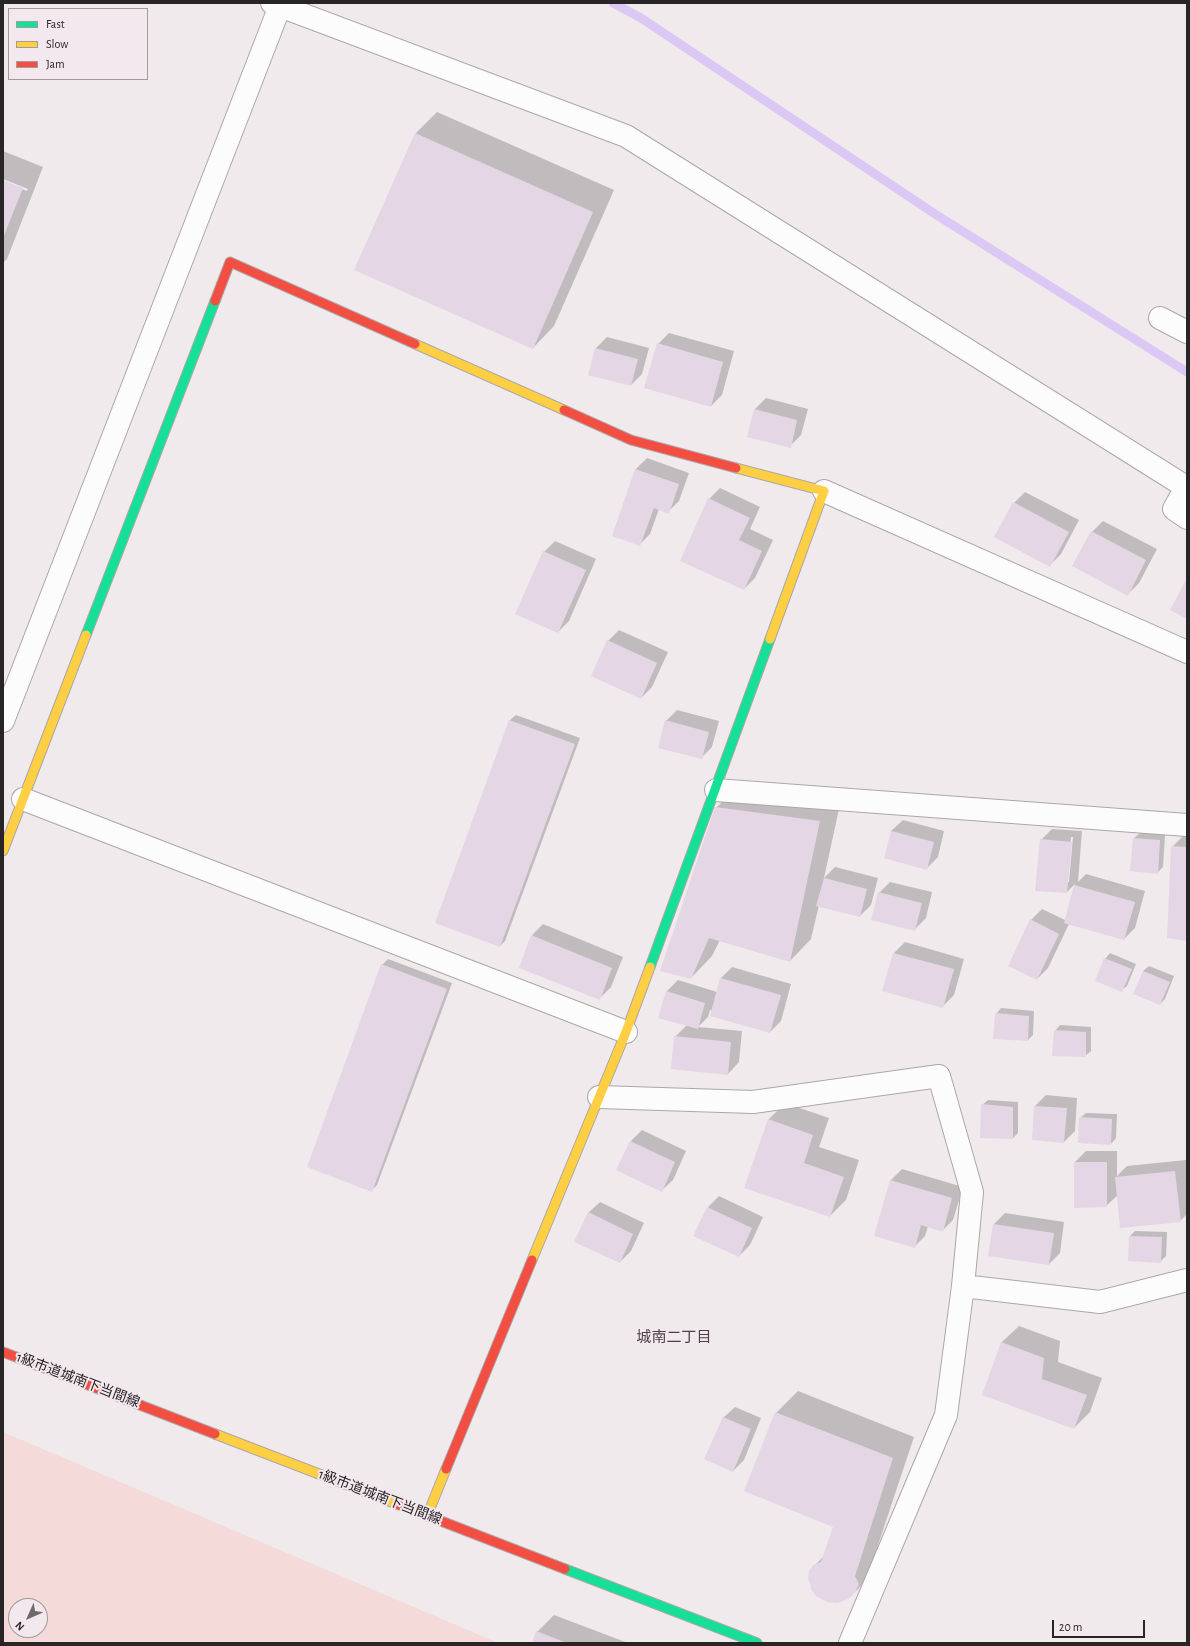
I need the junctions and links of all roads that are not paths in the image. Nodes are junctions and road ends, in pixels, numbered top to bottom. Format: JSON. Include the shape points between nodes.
{"nodes":[{"id":1,"x":276,"y":4,"type":"edge"},
{"id":2,"x":1160,"y":318,"type":"dead end"},
{"id":3,"x":1187,"y":332,"type":"edge"},
{"id":4,"x":1186,"y":486,"type":"edge"},
{"id":5,"x":824,"y":491,"type":"junction"},
{"id":6,"x":1187,"y":518,"type":"edge"},
{"id":7,"x":1187,"y":652,"type":"edge"},
{"id":8,"x":3,"y":721,"type":"edge"},
{"id":9,"x":716,"y":790,"type":"junction"},
{"id":10,"x":23,"y":799,"type":"junction"},
{"id":11,"x":1187,"y":826,"type":"edge"},
{"id":12,"x":3,"y":851,"type":"edge"},
{"id":13,"x":626,"y":1032,"type":"junction"},
{"id":14,"x":599,"y":1097,"type":"junction"},
{"id":15,"x":1187,"y":1280,"type":"edge"},
{"id":16,"x":963,"y":1286,"type":"junction"},
{"id":17,"x":3,"y":1352,"type":"edge"},
{"id":18,"x":427,"y":1516,"type":"junction"},
{"id":19,"x":757,"y":1643,"type":"edge"},
{"id":20,"x":850,"y":1643,"type":"edge"}],
"edges":[{"from":1,"to":4,"type":"street","via":[[626,136]]},
{"from":1,"to":8,"type":"street"},
{"from":2,"to":3,"type":"street"},
{"from":4,"to":6,"type":"street","via":[[1174,509]]},
{"from":5,"to":7,"type":"street"},
{"from":5,"to":9,"type":"street"},
{"from":5,"to":10,"type":"street","via":[[631,440],[230,262]]},
{"from":9,"to":11,"type":"street"},
{"from":9,"to":13,"type":"street"},
{"from":10,"to":12,"type":"street"},
{"from":10,"to":13,"type":"street"},
{"from":13,"to":14,"type":"street"},
{"from":14,"to":16,"type":"street","via":[[753,1102],[939,1076],[972,1192]]},
{"from":14,"to":18,"type":"street"},
{"from":15,"to":16,"type":"street","via":[[1100,1302]]},
{"from":16,"to":20,"type":"street","via":[[946,1415]]},
{"from":17,"to":18,"type":"street","name":"1級市道城南下当間線"},
{"from":18,"to":19,"type":"street","name":"1級市道城南下当間線"}]}
